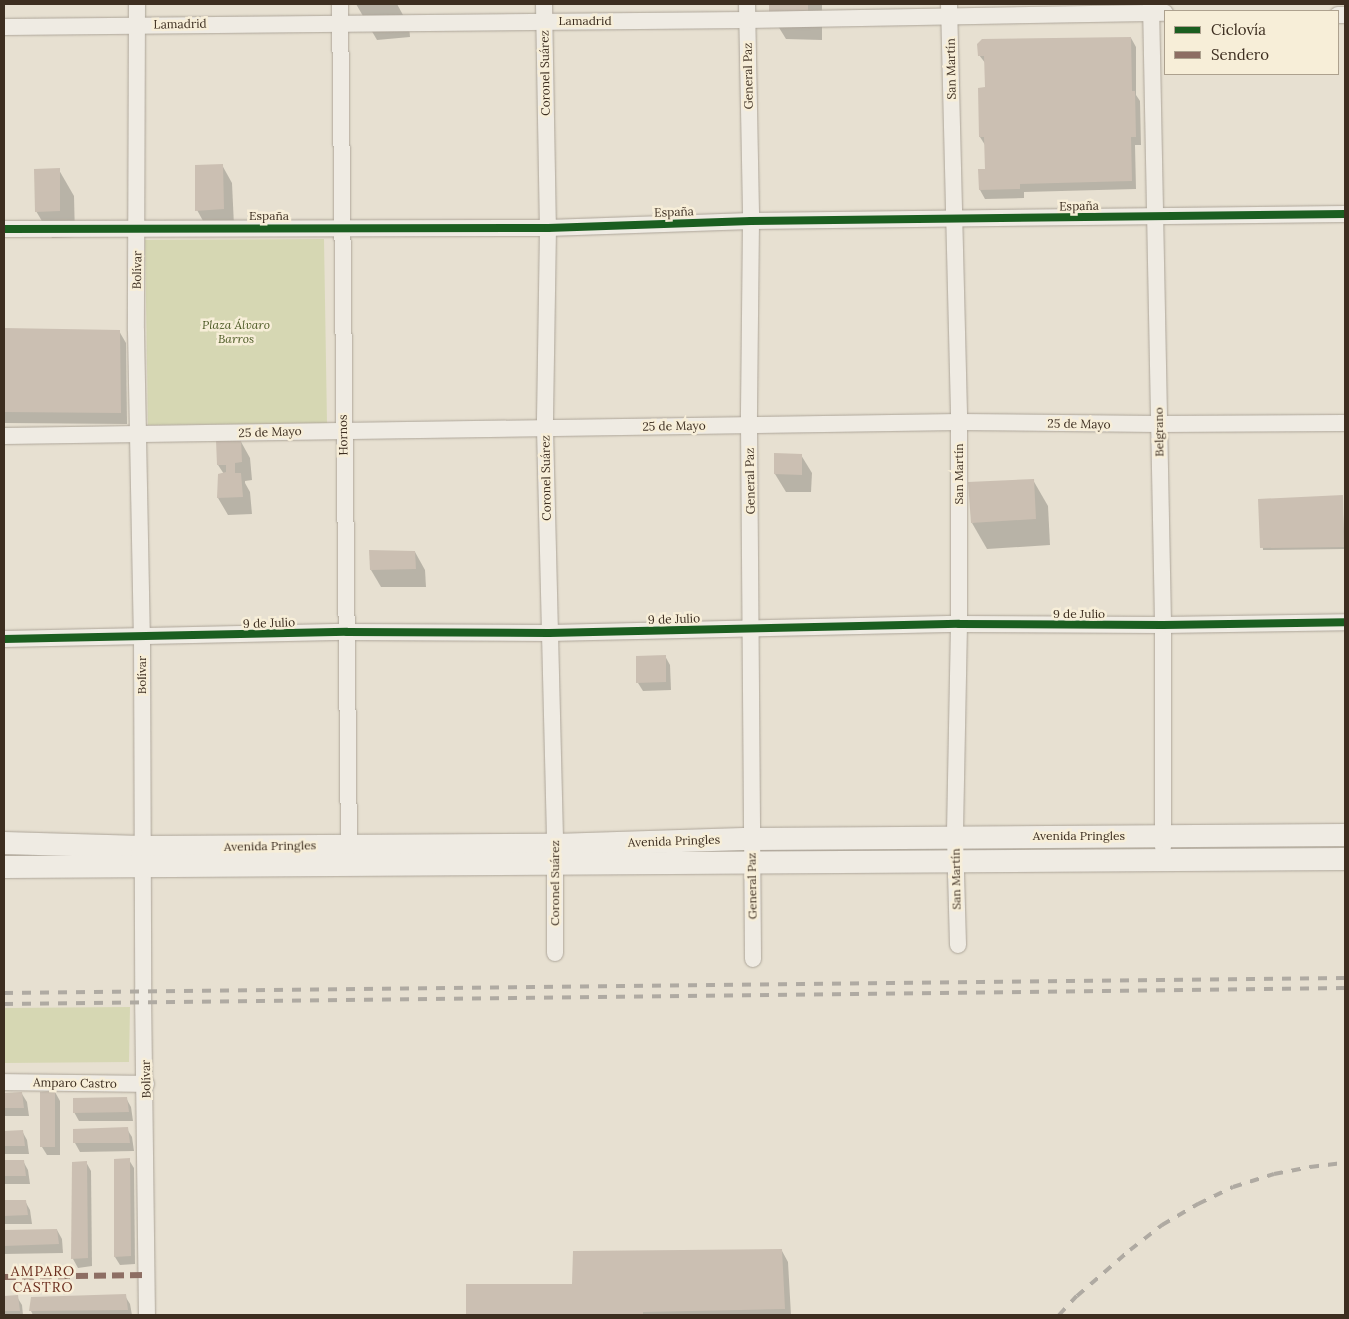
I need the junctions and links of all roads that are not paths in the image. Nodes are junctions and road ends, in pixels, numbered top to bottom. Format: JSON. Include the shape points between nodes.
{"nodes":[{"id":1,"x":137,"y":4,"type":"edge"},
{"id":2,"x":340,"y":4,"type":"edge"},
{"id":3,"x":544,"y":4,"type":"edge"},
{"id":4,"x":950,"y":10,"type":"edge"},
{"id":5,"x":1156,"y":10,"type":"edge"},
{"id":6,"x":747,"y":12,"type":"edge"},
{"id":7,"x":544,"y":21,"type":"junction"},
{"id":8,"x":340,"y":22,"type":"junction"},
{"id":9,"x":137,"y":25,"type":"junction"},
{"id":10,"x":4,"y":26,"type":"edge"},
{"id":11,"x":1345,"y":214,"type":"edge"},
{"id":12,"x":1154,"y":216,"type":"junction"},
{"id":13,"x":954,"y":219,"type":"junction"},
{"id":14,"x":751,"y":221,"type":"junction"},
{"id":15,"x":342,"y":227,"type":"junction"},
{"id":16,"x":548,"y":228,"type":"junction"},
{"id":17,"x":4,"y":229,"type":"edge"},
{"id":18,"x":138,"y":229,"type":"junction"},
{"id":19,"x":959,"y":422,"type":"junction"},
{"id":20,"x":1345,"y":423,"type":"edge"},
{"id":21,"x":749,"y":424,"type":"junction"},
{"id":22,"x":1158,"y":424,"type":"junction"},
{"id":23,"x":545,"y":429,"type":"junction"},
{"id":24,"x":343,"y":430,"type":"junction"},
{"id":25,"x":138,"y":435,"type":"junction"},
{"id":26,"x":4,"y":436,"type":"edge"},
{"id":27,"x":1345,"y":622,"type":"edge"},
{"id":28,"x":959,"y":624,"type":"junction"},
{"id":29,"x":1163,"y":625,"type":"junction"},
{"id":30,"x":752,"y":628,"type":"junction"},
{"id":31,"x":347,"y":632,"type":"junction"},
{"id":32,"x":549,"y":633,"type":"junction"},
{"id":33,"x":142,"y":638,"type":"junction"},
{"id":34,"x":4,"y":639,"type":"edge"},
{"id":35,"x":1345,"y":835,"type":"edge"},
{"id":36,"x":1163,"y":836,"type":"junction"},
{"id":37,"x":955,"y":837,"type":"junction"},
{"id":38,"x":751,"y":839,"type":"junction"},
{"id":39,"x":4,"y":844,"type":"edge"},
{"id":40,"x":348,"y":855,"type":"junction"},
{"id":41,"x":555,"y":855,"type":"junction"},
{"id":42,"x":143,"y":857,"type":"junction"},
{"id":43,"x":1164,"y":859,"type":"junction"},
{"id":44,"x":1345,"y":859,"type":"edge"},
{"id":45,"x":956,"y":860,"type":"junction"},
{"id":46,"x":752,"y":863,"type":"junction"},
{"id":47,"x":4,"y":867,"type":"edge"},
{"id":48,"x":958,"y":945,"type":"dead end"},
{"id":49,"x":555,"y":952,"type":"dead end"},
{"id":50,"x":753,"y":959,"type":"dead end"},
{"id":51,"x":4,"y":1082,"type":"edge"},
{"id":52,"x":146,"y":1084,"type":"junction"},
{"id":53,"x":147,"y":1315,"type":"edge"}],
"edges":[{"from":1,"to":9,"type":"street","name":"Bolívar"},
{"from":2,"to":8,"type":"street","name":"Hornos"},
{"from":3,"to":7,"type":"street","name":"Coronel Suárez"},
{"from":4,"to":5,"type":"street","name":"Lamadrid"},
{"from":4,"to":6,"type":"street","name":"Lamadrid"},
{"from":4,"to":13,"type":"street","name":"San Martín"},
{"from":5,"to":12,"type":"street","name":"Belgrano"},
{"from":6,"to":7,"type":"street","name":"Lamadrid"},
{"from":6,"to":14,"type":"street","name":"General Paz"},
{"from":7,"to":8,"type":"street","name":"Lamadrid"},
{"from":7,"to":16,"type":"street","name":"Coronel Suárez"},
{"from":8,"to":9,"type":"street","name":"Lamadrid"},
{"from":8,"to":15,"type":"street","name":"Hornos"},
{"from":9,"to":10,"type":"street","name":"Lamadrid"},
{"from":9,"to":18,"type":"street","name":"Bolívar"},
{"from":11,"to":12,"type":"street","name":"España"},
{"from":12,"to":13,"type":"street","name":"España"},
{"from":12,"to":22,"type":"street","name":"Belgrano"},
{"from":13,"to":14,"type":"street","name":"España"},
{"from":13,"to":19,"type":"street","name":"San Martín"},
{"from":14,"to":16,"type":"street","name":"España"},
{"from":14,"to":21,"type":"street","name":"General Paz"},
{"from":15,"to":16,"type":"street","name":"España"},
{"from":15,"to":18,"type":"street","name":"España"},
{"from":15,"to":24,"type":"street","name":"Hornos"},
{"from":16,"to":23,"type":"street","name":"Coronel Suárez"},
{"from":17,"to":18,"type":"street","name":"España"},
{"from":18,"to":25,"type":"street","name":"Bolívar"},
{"from":19,"to":21,"type":"street","name":"25 de Mayo"},
{"from":19,"to":22,"type":"street","name":"25 de Mayo"},
{"from":19,"to":28,"type":"street","name":"San Martín"},
{"from":20,"to":22,"type":"street","name":"25 de Mayo"},
{"from":21,"to":23,"type":"street","name":"25 de Mayo"},
{"from":21,"to":30,"type":"street","name":"General Paz"},
{"from":22,"to":29,"type":"street","name":"Belgrano"},
{"from":23,"to":24,"type":"street","name":"25 de Mayo"},
{"from":23,"to":32,"type":"street","name":"Coronel Suárez"},
{"from":24,"to":25,"type":"street","name":"25 de Mayo"},
{"from":24,"to":31,"type":"street","name":"Hornos"},
{"from":25,"to":26,"type":"street","name":"25 de Mayo"},
{"from":25,"to":33,"type":"street","name":"Bolívar"},
{"from":27,"to":29,"type":"street","name":"9 de Julio"},
{"from":28,"to":29,"type":"street","name":"9 de Julio"},
{"from":28,"to":30,"type":"street","name":"9 de Julio"},
{"from":28,"to":37,"type":"street","name":"San Martín"},
{"from":29,"to":36,"type":"street","name":"Belgrano"},
{"from":30,"to":32,"type":"street","name":"9 de Julio"},
{"from":30,"to":38,"type":"street","name":"General Paz"},
{"from":31,"to":32,"type":"street","name":"9 de Julio"},
{"from":31,"to":33,"type":"street","name":"9 de Julio"},
{"from":31,"to":40,"type":"street","name":"Hornos"},
{"from":32,"to":41,"type":"street","name":"Coronel Suárez"},
{"from":33,"to":34,"type":"street","name":"9 de Julio"},
{"from":33,"to":42,"type":"street","name":"Bolívar"},
{"from":35,"to":36,"type":"main road","name":"Avenida Pringles"},
{"from":36,"to":37,"type":"main road","name":"Avenida Pringles"},
{"from":36,"to":43,"type":"street","name":"Belgrano"},
{"from":37,"to":38,"type":"main road","name":"Avenida Pringles"},
{"from":37,"to":45,"type":"street","name":"San Martín"},
{"from":38,"to":41,"type":"main road","name":"Avenida Pringles"},
{"from":38,"to":46,"type":"street","name":"General Paz"},
{"from":39,"to":42,"type":"main road","name":"Avenida Pringles"},
{"from":40,"to":41,"type":"main road","name":"Avenida Pringles"},
{"from":40,"to":42,"type":"main road","name":"Avenida Pringles"},
{"from":41,"to":46,"type":"main road","name":"Avenida Pringles"},
{"from":41,"to":49,"type":"street","name":"Coronel Suárez"},
{"from":42,"to":47,"type":"main road","name":"Avenida Pringles"},
{"from":42,"to":52,"type":"street","name":"Bolívar"},
{"from":43,"to":44,"type":"main road","name":"Avenida Pringles"},
{"from":43,"to":45,"type":"main road","name":"Avenida Pringles"},
{"from":45,"to":46,"type":"main road","name":"Avenida Pringles"},
{"from":45,"to":48,"type":"street","name":"San Martín"},
{"from":46,"to":50,"type":"street","name":"General Paz"},
{"from":51,"to":52,"type":"street","name":"Amparo Castro"},
{"from":52,"to":53,"type":"street","name":"Bolívar"}]}
